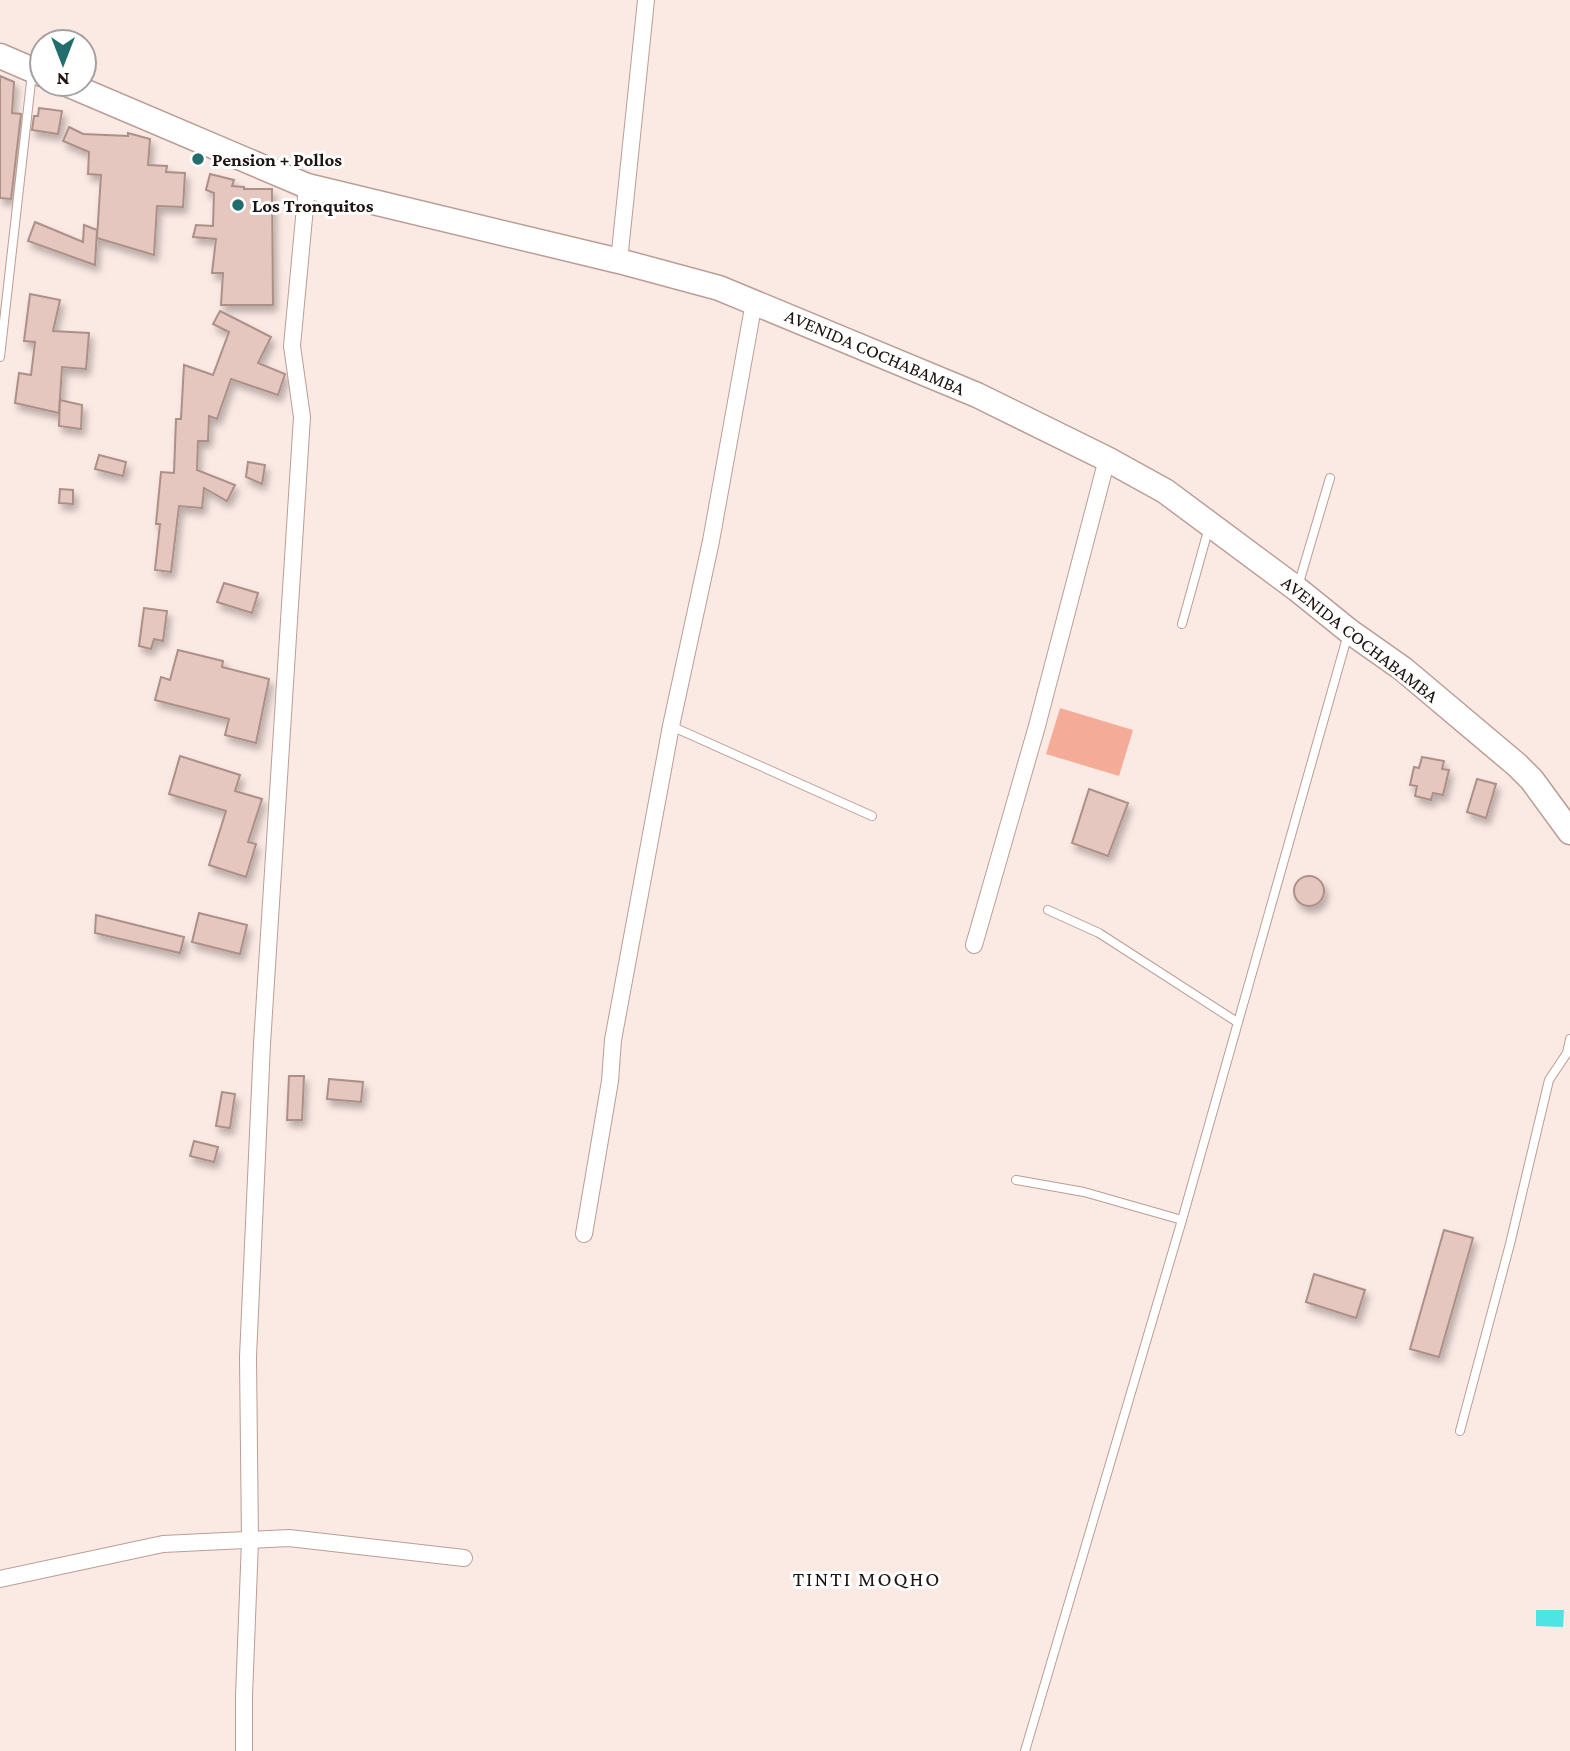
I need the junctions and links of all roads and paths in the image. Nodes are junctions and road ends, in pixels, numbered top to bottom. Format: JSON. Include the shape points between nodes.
{"nodes":[{"id":1,"x":646,"y":0,"type":"edge"},
{"id":2,"x":0,"y":56,"type":"edge"},
{"id":3,"x":28,"y":67,"type":"edge"},
{"id":4,"x":98,"y":97,"type":"edge"},
{"id":5,"x":34,"y":98,"type":"edge"},
{"id":6,"x":307,"y":186,"type":"junction"},
{"id":7,"x":619,"y":261,"type":"junction"},
{"id":8,"x":754,"y":302,"type":"junction"},
{"id":9,"x":0,"y":357,"type":"edge"},
{"id":10,"x":1107,"y":459,"type":"junction"},
{"id":11,"x":1330,"y":478,"type":"dead end"},
{"id":12,"x":1210,"y":525,"type":"junction"},
{"id":13,"x":1297,"y":589,"type":"junction"},
{"id":14,"x":1182,"y":624,"type":"dead end"},
{"id":15,"x":1349,"y":631,"type":"junction"},
{"id":16,"x":671,"y":726,"type":"junction"},
{"id":17,"x":872,"y":816,"type":"dead end"},
{"id":18,"x":1570,"y":832,"type":"edge"},
{"id":19,"x":1048,"y":910,"type":"dead end"},
{"id":20,"x":974,"y":945,"type":"dead end"},
{"id":21,"x":1237,"y":1023,"type":"junction"},
{"id":22,"x":1570,"y":1039,"type":"edge"},
{"id":23,"x":1016,"y":1180,"type":"dead end"},
{"id":24,"x":1182,"y":1220,"type":"junction"},
{"id":25,"x":584,"y":1234,"type":"dead end"},
{"id":26,"x":1460,"y":1431,"type":"dead end"},
{"id":27,"x":250,"y":1541,"type":"junction"},
{"id":28,"x":464,"y":1558,"type":"dead end"},
{"id":29,"x":0,"y":1579,"type":"edge"},
{"id":30,"x":244,"y":1751,"type":"edge"},
{"id":31,"x":1025,"y":1751,"type":"edge"}],
"edges":[{"from":1,"to":7,"type":"street"},
{"from":2,"to":3,"type":"main road"},
{"from":4,"to":6,"type":"main road","name":"AVENIDA COCHABAMBA"},
{"from":5,"to":9,"type":"lane"},
{"from":6,"to":7,"type":"main road","name":"AVENIDA COCHABAMBA"},
{"from":6,"to":27,"type":"street","via":[[292,346],[302,417],[248,1343]]},
{"from":7,"to":8,"type":"main road","name":"AVENIDA COCHABAMBA"},
{"from":8,"to":10,"type":"main road","name":"AVENIDA COCHABAMBA","via":[[977,394]]},
{"from":8,"to":16,"type":"street","via":[[711,541]]},
{"from":10,"to":12,"type":"main road","name":"AVENIDA COCHABAMBA","via":[[1165,491]]},
{"from":10,"to":20,"type":"street","via":[[1038,726]]},
{"from":11,"to":13,"type":"lane"},
{"from":12,"to":13,"type":"main road","name":"AVENIDA COCHABAMBA"},
{"from":12,"to":14,"type":"lane"},
{"from":13,"to":15,"type":"main road","name":"AVENIDA COCHABAMBA"},
{"from":15,"to":18,"type":"main road","name":"AVENIDA COCHABAMBA","via":[[1403,669],[1517,765]]},
{"from":15,"to":21,"type":"lane"},
{"from":16,"to":17,"type":"lane"},
{"from":16,"to":25,"type":"street","via":[[613,1040]]},
{"from":19,"to":21,"type":"lane","via":[[1099,933]]},
{"from":21,"to":24,"type":"lane"},
{"from":22,"to":26,"type":"lane","via":[[1567,1053],[1549,1080]]},
{"from":23,"to":24,"type":"lane","via":[[1084,1192]]},
{"from":24,"to":31,"type":"lane"},
{"from":27,"to":28,"type":"street","via":[[289,1538]]},
{"from":27,"to":29,"type":"street","via":[[163,1544]]},
{"from":27,"to":30,"type":"street"}]}
